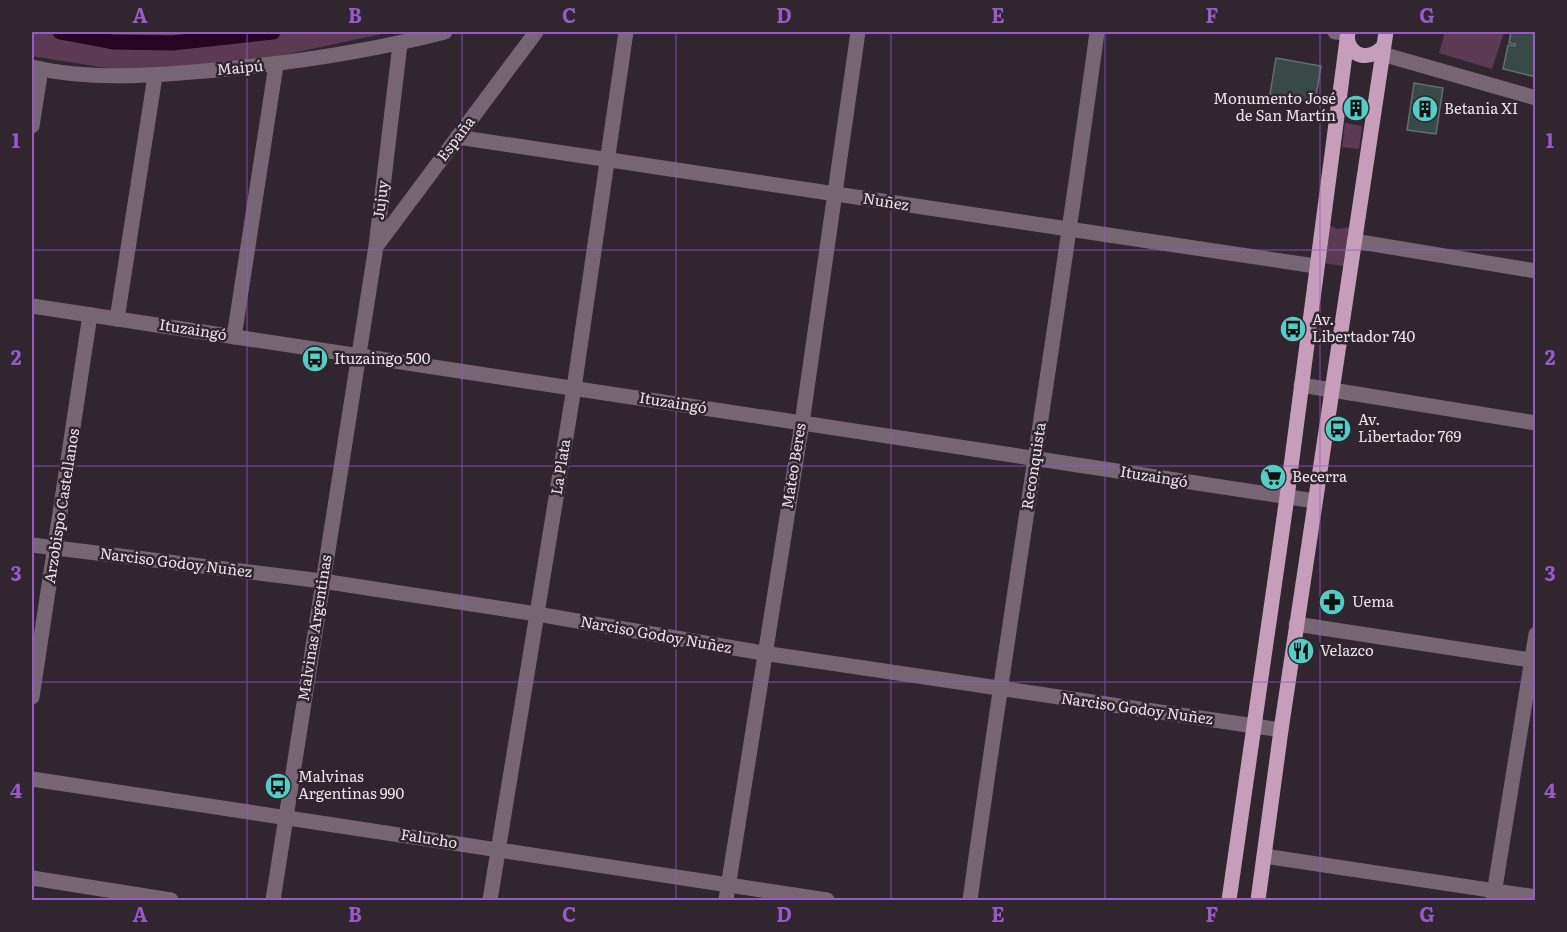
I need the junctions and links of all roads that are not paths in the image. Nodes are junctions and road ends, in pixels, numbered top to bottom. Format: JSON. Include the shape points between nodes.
{"nodes":[{"id":1,"x":445,"y":32,"type":"edge"},
{"id":2,"x":536,"y":32,"type":"edge"},
{"id":3,"x":626,"y":32,"type":"edge"},
{"id":4,"x":858,"y":32,"type":"edge"},
{"id":5,"x":1097,"y":32,"type":"edge"},
{"id":6,"x":1344,"y":34,"type":"edge"},
{"id":7,"x":1384,"y":40,"type":"edge"},
{"id":8,"x":400,"y":44,"type":"junction"},
{"id":9,"x":276,"y":65,"type":"junction"},
{"id":10,"x":36,"y":68,"type":"edge"},
{"id":11,"x":155,"y":75,"type":"junction"},
{"id":12,"x":1536,"y":98,"type":"edge"},
{"id":13,"x":32,"y":126,"type":"edge"},
{"id":14,"x":457,"y":137,"type":"junction"},
{"id":15,"x":607,"y":158,"type":"junction"},
{"id":16,"x":836,"y":194,"type":"junction"},
{"id":17,"x":1070,"y":230,"type":"junction"},
{"id":18,"x":1354,"y":241,"type":"junction"},
{"id":19,"x":376,"y":246,"type":"junction"},
{"id":20,"x":1315,"y":266,"type":"junction"},
{"id":21,"x":1536,"y":271,"type":"edge"},
{"id":22,"x":32,"y":306,"type":"edge"},
{"id":23,"x":90,"y":315,"type":"junction"},
{"id":24,"x":117,"y":319,"type":"junction"},
{"id":25,"x":234,"y":337,"type":"junction"},
{"id":26,"x":358,"y":355,"type":"junction"},
{"id":27,"x":1301,"y":385,"type":"junction"},
{"id":28,"x":574,"y":388,"type":"junction"},
{"id":29,"x":1330,"y":390,"type":"junction"},
{"id":30,"x":802,"y":423,"type":"junction"},
{"id":31,"x":1536,"y":423,"type":"edge"},
{"id":32,"x":1035,"y":459,"type":"junction"},
{"id":33,"x":1287,"y":497,"type":"junction"},
{"id":34,"x":1315,"y":501,"type":"junction"},
{"id":35,"x":32,"y":545,"type":"edge"},
{"id":36,"x":56,"y":549,"type":"junction"},
{"id":37,"x":321,"y":581,"type":"junction"},
{"id":38,"x":537,"y":614,"type":"junction"},
{"id":39,"x":1296,"y":624,"type":"junction"},
{"id":40,"x":1536,"y":634,"type":"edge"},
{"id":41,"x":763,"y":653,"type":"junction"},
{"id":42,"x":1534,"y":661,"type":"edge"},
{"id":43,"x":999,"y":690,"type":"junction"},
{"id":44,"x":32,"y":697,"type":"edge"},
{"id":45,"x":1254,"y":726,"type":"junction"},
{"id":46,"x":1281,"y":730,"type":"junction"},
{"id":47,"x":32,"y":779,"type":"edge"},
{"id":48,"x":287,"y":817,"type":"junction"},
{"id":49,"x":497,"y":850,"type":"junction"},
{"id":50,"x":1264,"y":856,"type":"junction"},
{"id":51,"x":32,"y":878,"type":"edge"},
{"id":52,"x":727,"y":893,"type":"edge"},
{"id":53,"x":79,"y":894,"type":"edge"},
{"id":54,"x":1494,"y":895,"type":"edge"},
{"id":55,"x":1536,"y":897,"type":"edge"},
{"id":56,"x":171,"y":900,"type":"edge"},
{"id":57,"x":273,"y":900,"type":"edge"},
{"id":58,"x":490,"y":900,"type":"edge"},
{"id":59,"x":827,"y":900,"type":"edge"},
{"id":60,"x":970,"y":900,"type":"edge"},
{"id":61,"x":1228,"y":900,"type":"edge"},
{"id":62,"x":1258,"y":900,"type":"edge"}],
"edges":[{"from":1,"to":8,"type":"street","name":"Maipú"},
{"from":2,"to":14,"type":"street","name":"España"},
{"from":3,"to":15,"type":"street","name":"La Plata"},
{"from":4,"to":16,"type":"street","name":"Mateo Beres"},
{"from":5,"to":17,"type":"street","name":"Reconquista"},
{"from":6,"to":7,"type":"main road","via":[[1350,48],[1360,56],[1373,56]]},
{"from":6,"to":20,"type":"main road"},
{"from":7,"to":12,"type":"street"},
{"from":7,"to":18,"type":"main road"},
{"from":8,"to":9,"type":"street","name":"Maipú"},
{"from":8,"to":19,"type":"street","name":"Jujuy"},
{"from":9,"to":11,"type":"street","name":"Maipú"},
{"from":9,"to":25,"type":"street"},
{"from":10,"to":11,"type":"street","name":"Maipú"},
{"from":10,"to":13,"type":"street"},
{"from":11,"to":24,"type":"street"},
{"from":14,"to":15,"type":"street","name":"Nuñez"},
{"from":14,"to":19,"type":"street","name":"España"},
{"from":15,"to":16,"type":"street","name":"Nuñez"},
{"from":15,"to":28,"type":"street","name":"La Plata"},
{"from":16,"to":17,"type":"street","name":"Nuñez"},
{"from":16,"to":30,"type":"street","name":"Mateo Beres"},
{"from":17,"to":20,"type":"street","name":"Nuñez"},
{"from":17,"to":32,"type":"street","name":"Reconquista"},
{"from":18,"to":21,"type":"street"},
{"from":18,"to":29,"type":"main road"},
{"from":19,"to":26,"type":"street","name":"Jujuy"},
{"from":20,"to":27,"type":"main road"},
{"from":22,"to":23,"type":"street","name":"Ituzaingó"},
{"from":23,"to":24,"type":"street","name":"Ituzaingó"},
{"from":23,"to":36,"type":"street","name":"Arzobispo Castellanos"},
{"from":24,"to":25,"type":"street","name":"Ituzaingó"},
{"from":25,"to":26,"type":"street","name":"Ituzaingó"},
{"from":26,"to":28,"type":"street","name":"Ituzaingó"},
{"from":26,"to":37,"type":"street","name":"Malvinas Argentinas"},
{"from":27,"to":29,"type":"street"},
{"from":27,"to":33,"type":"main road"},
{"from":28,"to":30,"type":"street","name":"Ituzaingó"},
{"from":28,"to":38,"type":"street","name":"La Plata"},
{"from":29,"to":31,"type":"street"},
{"from":29,"to":34,"type":"main road"},
{"from":30,"to":32,"type":"street","name":"Ituzaingó"},
{"from":30,"to":41,"type":"street","name":"Mateo Beres"},
{"from":32,"to":33,"type":"street","name":"Ituzaingó"},
{"from":32,"to":43,"type":"street","name":"Reconquista"},
{"from":33,"to":34,"type":"street","name":"Ituzaingó"},
{"from":33,"to":45,"type":"main road"},
{"from":34,"to":39,"type":"main road"},
{"from":35,"to":36,"type":"street","name":"Narciso Godoy Nuñez"},
{"from":36,"to":37,"type":"street","name":"Narciso Godoy Nuñez"},
{"from":36,"to":44,"type":"street","name":"Arzobispo Castellanos"},
{"from":37,"to":38,"type":"street","name":"Narciso Godoy Nuñez"},
{"from":37,"to":48,"type":"street","name":"Malvinas Argentinas"},
{"from":38,"to":41,"type":"street","name":"Narciso Godoy Nuñez"},
{"from":38,"to":49,"type":"street","name":"La Plata"},
{"from":39,"to":42,"type":"street"},
{"from":39,"to":46,"type":"main road"},
{"from":40,"to":42,"type":"street"},
{"from":41,"to":43,"type":"street","name":"Narciso Godoy Nuñez"},
{"from":41,"to":52,"type":"street","name":"Mateo Beres"},
{"from":42,"to":54,"type":"street"},
{"from":43,"to":45,"type":"street","name":"Narciso Godoy Nuñez"},
{"from":43,"to":60,"type":"street","name":"Reconquista"},
{"from":45,"to":46,"type":"street","name":"Narciso Godoy Nuñez"},
{"from":45,"to":61,"type":"main road"},
{"from":46,"to":50,"type":"main road"},
{"from":47,"to":48,"type":"street","name":"Falucho"},
{"from":48,"to":49,"type":"street","name":"Falucho"},
{"from":48,"to":57,"type":"street","name":"Malvinas Argentinas"},
{"from":49,"to":52,"type":"street","name":"Falucho"},
{"from":49,"to":58,"type":"street","name":"La Plata"},
{"from":50,"to":54,"type":"street"},
{"from":50,"to":62,"type":"main road"},
{"from":51,"to":53,"type":"street"},
{"from":52,"to":59,"type":"street","name":"Falucho"},
{"from":53,"to":56,"type":"street"},
{"from":54,"to":55,"type":"street"}]}
